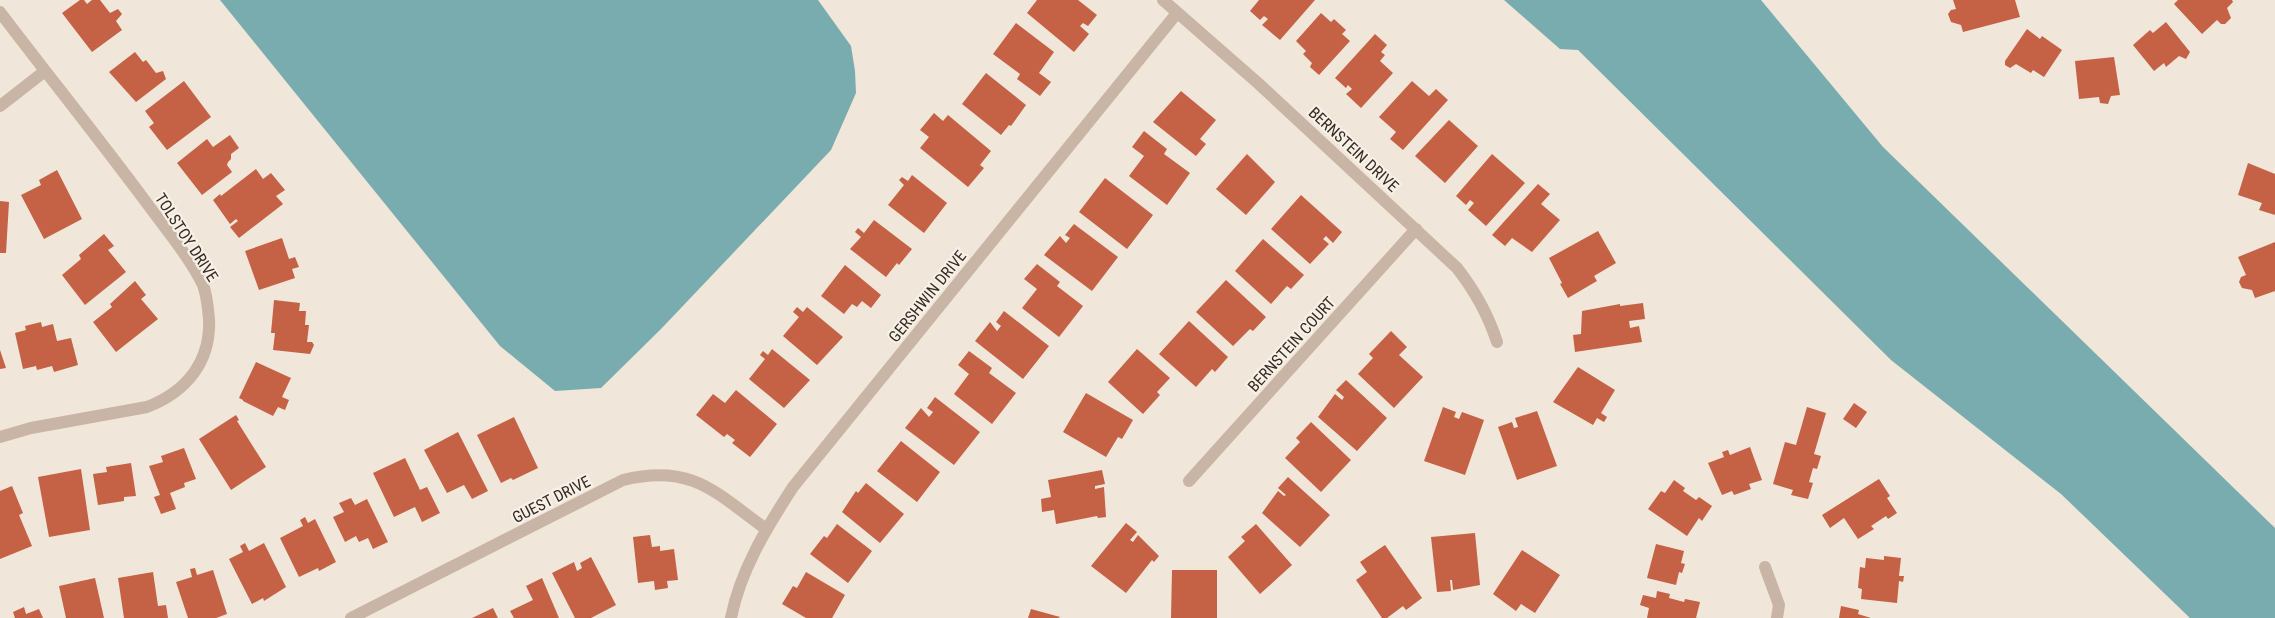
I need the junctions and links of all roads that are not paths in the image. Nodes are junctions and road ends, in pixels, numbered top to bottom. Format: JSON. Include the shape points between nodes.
{"nodes":[{"id":1,"x":1163,"y":0,"type":"edge"},
{"id":2,"x":0,"y":12,"type":"edge"},
{"id":3,"x":1177,"y":12,"type":"junction"},
{"id":4,"x":45,"y":71,"type":"junction"},
{"id":5,"x":0,"y":106,"type":"edge"},
{"id":6,"x":1416,"y":229,"type":"junction"},
{"id":7,"x":1497,"y":342,"type":"dead end"},
{"id":8,"x":0,"y":437,"type":"edge"},
{"id":9,"x":1189,"y":481,"type":"dead end"},
{"id":10,"x":766,"y":529,"type":"junction"},
{"id":11,"x":1765,"y":567,"type":"dead end"},
{"id":12,"x":351,"y":618,"type":"edge"},
{"id":13,"x":731,"y":618,"type":"edge"},
{"id":14,"x":1777,"y":618,"type":"edge"}],
"edges":[{"from":1,"to":3,"type":"street","name":"BERNSTEIN DRIVE"},
{"from":2,"to":4,"type":"street","name":"TOLSTOY DRIVE"},
{"from":3,"to":6,"type":"street","name":"BERNSTEIN DRIVE"},
{"from":3,"to":10,"type":"street","name":"GERSHWIN DRIVE","via":[[793,487]]},
{"from":4,"to":5,"type":"street"},
{"from":4,"to":8,"type":"street","name":"TOLSTOY DRIVE","via":[[174,241],[198,278],[208,305],[210,329],[198,371],[182,388],[164,400],[147,407],[41,426]]},
{"from":6,"to":7,"type":"street","name":"BERNSTEIN DRIVE","via":[[1473,288],[1489,317]]},
{"from":6,"to":9,"type":"street","name":"BERNSTEIN COURT"},
{"from":10,"to":12,"type":"street","name":"GUEST DRIVE","via":[[697,482],[670,474],[646,474],[623,480]]},
{"from":10,"to":13,"type":"street","name":"GERSHWIN DRIVE","via":[[740,586]]},
{"from":11,"to":14,"type":"street","via":[[1779,605]]}]}
